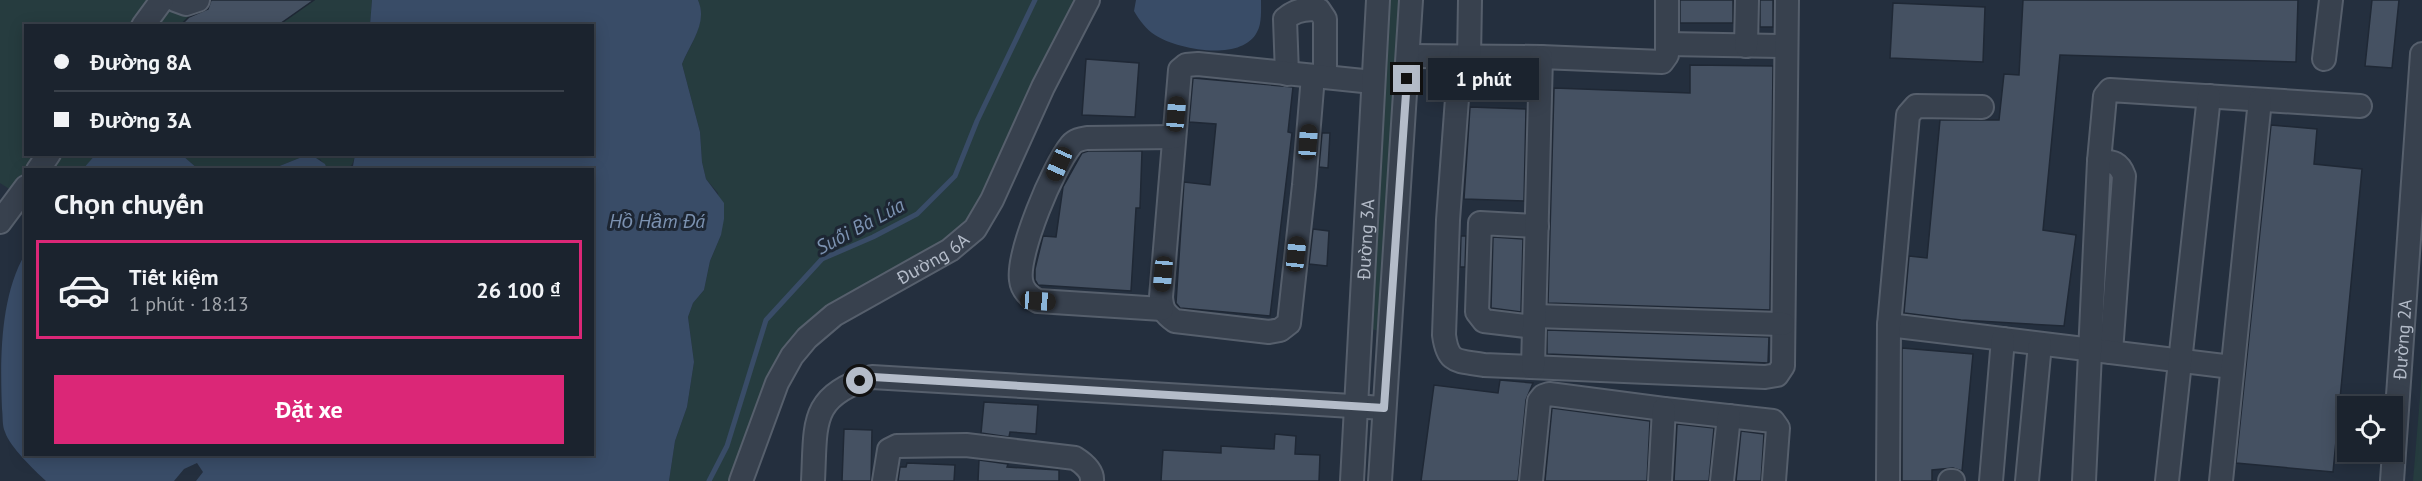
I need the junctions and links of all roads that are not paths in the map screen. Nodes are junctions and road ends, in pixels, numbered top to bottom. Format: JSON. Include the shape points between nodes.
{"nodes":[{"id":1,"x":162,"y":0,"type":"edge"},
{"id":2,"x":175,"y":0,"type":"edge"},
{"id":3,"x":198,"y":0,"type":"edge"},
{"id":4,"x":1088,"y":0,"type":"edge"},
{"id":5,"x":1378,"y":0,"type":"edge"},
{"id":6,"x":1411,"y":0,"type":"edge"},
{"id":7,"x":1470,"y":0,"type":"edge"},
{"id":8,"x":1667,"y":0,"type":"edge"},
{"id":9,"x":1747,"y":0,"type":"edge"},
{"id":10,"x":1786,"y":0,"type":"edge"},
{"id":11,"x":2331,"y":0,"type":"edge"},
{"id":12,"x":144,"y":24,"type":"edge"},
{"id":13,"x":1667,"y":44,"type":"junction"},
{"id":14,"x":1746,"y":46,"type":"junction"},
{"id":15,"x":1785,"y":46,"type":"junction"},
{"id":16,"x":2422,"y":54,"type":"edge"},
{"id":17,"x":1409,"y":56,"type":"junction"},
{"id":18,"x":1541,"y":57,"type":"junction"},
{"id":19,"x":1465,"y":58,"type":"junction"},
{"id":20,"x":2324,"y":58,"type":"dead end"},
{"id":21,"x":1287,"y":74,"type":"junction"},
{"id":22,"x":1319,"y":77,"type":"junction"},
{"id":23,"x":1373,"y":82,"type":"junction"},
{"id":24,"x":2209,"y":96,"type":"junction"},
{"id":25,"x":2260,"y":100,"type":"junction"},
{"id":26,"x":2360,"y":106,"type":"dead end"},
{"id":27,"x":1982,"y":107,"type":"dead end"},
{"id":28,"x":1174,"y":138,"type":"junction"},
{"id":29,"x":24,"y":190,"type":"edge"},
{"id":30,"x":1448,"y":220,"type":"junction"},
{"id":31,"x":0,"y":222,"type":"edge"},
{"id":32,"x":1480,"y":223,"type":"junction"},
{"id":33,"x":1537,"y":226,"type":"junction"},
{"id":34,"x":1162,"y":309,"type":"junction"},
{"id":35,"x":1535,"y":322,"type":"junction"},
{"id":36,"x":1783,"y":324,"type":"junction"},
{"id":37,"x":1889,"y":326,"type":"junction"},
{"id":38,"x":2003,"y":339,"type":"junction"},
{"id":39,"x":2040,"y":344,"type":"junction"},
{"id":40,"x":2101,"y":351,"type":"junction"},
{"id":41,"x":2180,"y":361,"type":"junction"},
{"id":42,"x":1533,"y":367,"type":"junction"},
{"id":43,"x":2232,"y":367,"type":"junction"},
{"id":44,"x":1356,"y":406,"type":"junction"},
{"id":45,"x":1384,"y":408,"type":"junction"},
{"id":46,"x":1664,"y":409,"type":"junction"},
{"id":47,"x":1729,"y":416,"type":"junction"},
{"id":48,"x":741,"y":481,"type":"edge"},
{"id":49,"x":813,"y":481,"type":"edge"},
{"id":50,"x":884,"y":481,"type":"edge"},
{"id":51,"x":1092,"y":481,"type":"edge"},
{"id":52,"x":1352,"y":481,"type":"edge"},
{"id":53,"x":1380,"y":481,"type":"edge"},
{"id":54,"x":1531,"y":481,"type":"edge"},
{"id":55,"x":1660,"y":481,"type":"edge"},
{"id":56,"x":1722,"y":481,"type":"edge"},
{"id":57,"x":1774,"y":481,"type":"edge"},
{"id":58,"x":1888,"y":481,"type":"edge"},
{"id":59,"x":1991,"y":481,"type":"edge"},
{"id":60,"x":2027,"y":481,"type":"edge"},
{"id":61,"x":2084,"y":481,"type":"edge"},
{"id":62,"x":2167,"y":481,"type":"edge"},
{"id":63,"x":2221,"y":481,"type":"edge"},
{"id":64,"x":2392,"y":481,"type":"edge"}],
"edges":[{"from":1,"to":12,"type":"street"},
{"from":2,"to":3,"type":"street","via":[[186,4]]},
{"from":4,"to":48,"type":"street","name":"Đường 6A","via":[[975,229],[950,250],[834,315],[807,338],[777,383]]},
{"from":5,"to":23,"type":"street","name":"Đường 3A"},
{"from":6,"to":17,"type":"street","name":"Đường 3A"},
{"from":7,"to":19,"type":"street"},
{"from":8,"to":13,"type":"street"},
{"from":9,"to":14,"type":"street"},
{"from":10,"to":15,"type":"street"},
{"from":11,"to":20,"type":"street"},
{"from":13,"to":14,"type":"street"},
{"from":13,"to":18,"type":"street","via":[[1662,62]]},
{"from":14,"to":15,"type":"street"},
{"from":15,"to":36,"type":"street"},
{"from":16,"to":64,"type":"street","name":"Đường 2A"},
{"from":17,"to":19,"type":"street"},
{"from":17,"to":45,"type":"street","name":"Đường 3A"},
{"from":18,"to":19,"type":"street"},
{"from":18,"to":33,"type":"street"},
{"from":19,"to":30,"type":"street"},
{"from":21,"to":22,"type":"street"},
{"from":21,"to":22,"type":"street","via":[[1285,19],[1309,8],[1319,10],[1326,19]]},
{"from":21,"to":28,"type":"street","via":[[1186,65],[1180,70]]},
{"from":22,"to":23,"type":"street"},
{"from":22,"to":34,"type":"street","via":[[1288,323],[1269,332],[1175,321]]},
{"from":23,"to":44,"type":"street","name":"Đường 3A"},
{"from":24,"to":25,"type":"street"},
{"from":24,"to":40,"type":"street","via":[[2110,90],[2105,96],[2099,161]]},
{"from":24,"to":41,"type":"street"},
{"from":25,"to":26,"type":"street"},
{"from":25,"to":43,"type":"street"},
{"from":27,"to":37,"type":"street","via":[[1916,106],[1908,115]]},
{"from":28,"to":34,"type":"street"},
{"from":28,"to":34,"type":"street","via":[[1087,138],[1071,145],[1026,238],[1021,280],[1026,292],[1038,301]]},
{"from":29,"to":31,"type":"street"},
{"from":30,"to":32,"type":"street"},
{"from":30,"to":42,"type":"street","via":[[1446,351],[1453,359],[1484,365]]},
{"from":32,"to":33,"type":"street"},
{"from":32,"to":35,"type":"street","via":[[1479,318]]},
{"from":33,"to":35,"type":"street"},
{"from":35,"to":36,"type":"street"},
{"from":35,"to":42,"type":"street"},
{"from":36,"to":42,"type":"street","via":[[1783,366],[1777,375]]},
{"from":37,"to":38,"type":"street"},
{"from":37,"to":58,"type":"street"},
{"from":38,"to":39,"type":"street"},
{"from":38,"to":59,"type":"street"},
{"from":39,"to":40,"type":"street"},
{"from":39,"to":60,"type":"street"},
{"from":40,"to":41,"type":"street"},
{"from":40,"to":61,"type":"street"},
{"from":41,"to":43,"type":"street"},
{"from":41,"to":62,"type":"street"},
{"from":43,"to":63,"type":"street"},
{"from":44,"to":45,"type":"street"},
{"from":44,"to":49,"type":"street","via":[[873,377],[848,384],[829,399],[817,419]]},
{"from":44,"to":52,"type":"street","name":"Đường 3A"},
{"from":45,"to":53,"type":"street","name":"Đường 3A"},
{"from":46,"to":47,"type":"street"},
{"from":46,"to":54,"type":"street","via":[[1543,396],[1539,401]]},
{"from":46,"to":55,"type":"street"},
{"from":47,"to":56,"type":"street"},
{"from":47,"to":57,"type":"street","via":[[1776,424]]},
{"from":50,"to":51,"type":"street","via":[[889,450],[897,446],[966,445],[1075,458],[1084,464]]}]}
